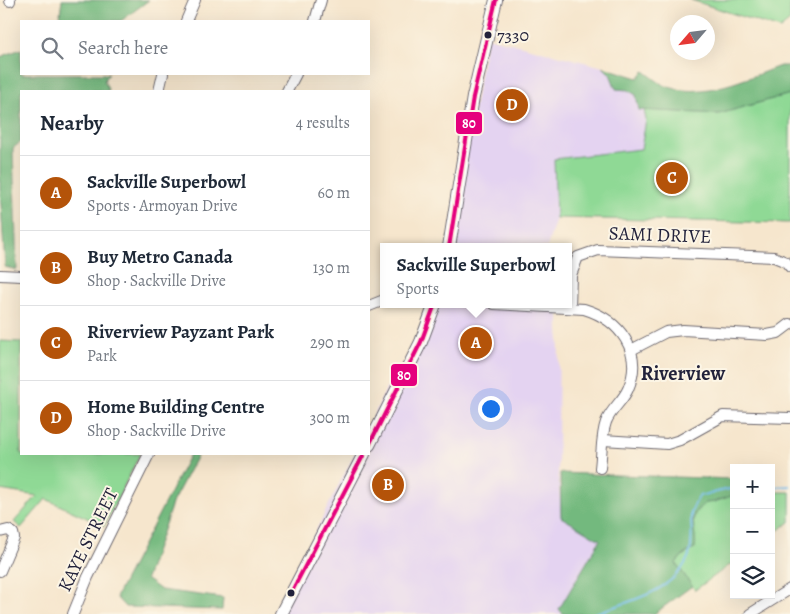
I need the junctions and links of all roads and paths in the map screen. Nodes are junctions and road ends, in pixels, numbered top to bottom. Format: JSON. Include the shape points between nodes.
{"nodes":[{"id":1,"x":195,"y":0,"type":"edge"},
{"id":2,"x":321,"y":0,"type":"edge"},
{"id":3,"x":496,"y":0,"type":"edge"},
{"id":4,"x":186,"y":20,"type":"edge"},
{"id":5,"x":315,"y":20,"type":"edge"},
{"id":6,"x":163,"y":75,"type":"edge"},
{"id":7,"x":295,"y":75,"type":"edge"},
{"id":8,"x":159,"y":90,"type":"edge"},
{"id":9,"x":288,"y":90,"type":"edge"},
{"id":10,"x":450,"y":243,"type":"edge"},
{"id":11,"x":790,"y":267,"type":"edge"},
{"id":12,"x":0,"y":275,"type":"edge"},
{"id":13,"x":20,"y":276,"type":"edge"},
{"id":14,"x":572,"y":281,"type":"edge"},
{"id":15,"x":434,"y":308,"type":"edge"},
{"id":16,"x":570,"y":308,"type":"edge"},
{"id":17,"x":790,"y":324,"type":"edge"},
{"id":18,"x":631,"y":350,"type":"junction"},
{"id":19,"x":790,"y":418,"type":"edge"},
{"id":20,"x":603,"y":440,"type":"junction"},
{"id":21,"x":370,"y":444,"type":"edge"},
{"id":22,"x":149,"y":455,"type":"edge"},
{"id":23,"x":363,"y":455,"type":"edge"},
{"id":24,"x":600,"y":468,"type":"dead end"},
{"id":25,"x":0,"y":532,"type":"edge"},
{"id":26,"x":0,"y":571,"type":"edge"},
{"id":27,"x":790,"y":588,"type":"edge"},
{"id":28,"x":73,"y":614,"type":"edge"},
{"id":29,"x":281,"y":614,"type":"edge"},
{"id":30,"x":750,"y":614,"type":"edge"}],
"edges":[{"from":1,"to":4,"type":"street"},
{"from":2,"to":5,"type":"street"},
{"from":3,"to":10,"type":"main road","via":[[473,97]]},
{"from":6,"to":8,"type":"street"},
{"from":7,"to":9,"type":"street"},
{"from":11,"to":14,"type":"street","name":"SAMI DRIVE","via":[[774,257],[598,250],[578,257]]},
{"from":12,"to":13,"type":"street"},
{"from":15,"to":21,"type":"main road","via":[[421,342]]},
{"from":16,"to":18,"type":"street","via":[[597,313],[613,322]]},
{"from":17,"to":18,"type":"street","via":[[778,333],[767,334],[666,332]]},
{"from":18,"to":20,"type":"street","via":[[632,375],[627,390],[606,421]]},
{"from":19,"to":20,"type":"street","via":[[723,416],[667,444]]},
{"from":20,"to":24,"type":"street"},
{"from":22,"to":28,"type":"street","name":"KAYE STREET"},
{"from":23,"to":29,"type":"main road"},
{"from":25,"to":26,"type":"street","via":[[8,530],[14,538]]},
{"from":27,"to":30,"type":"street"}]}
